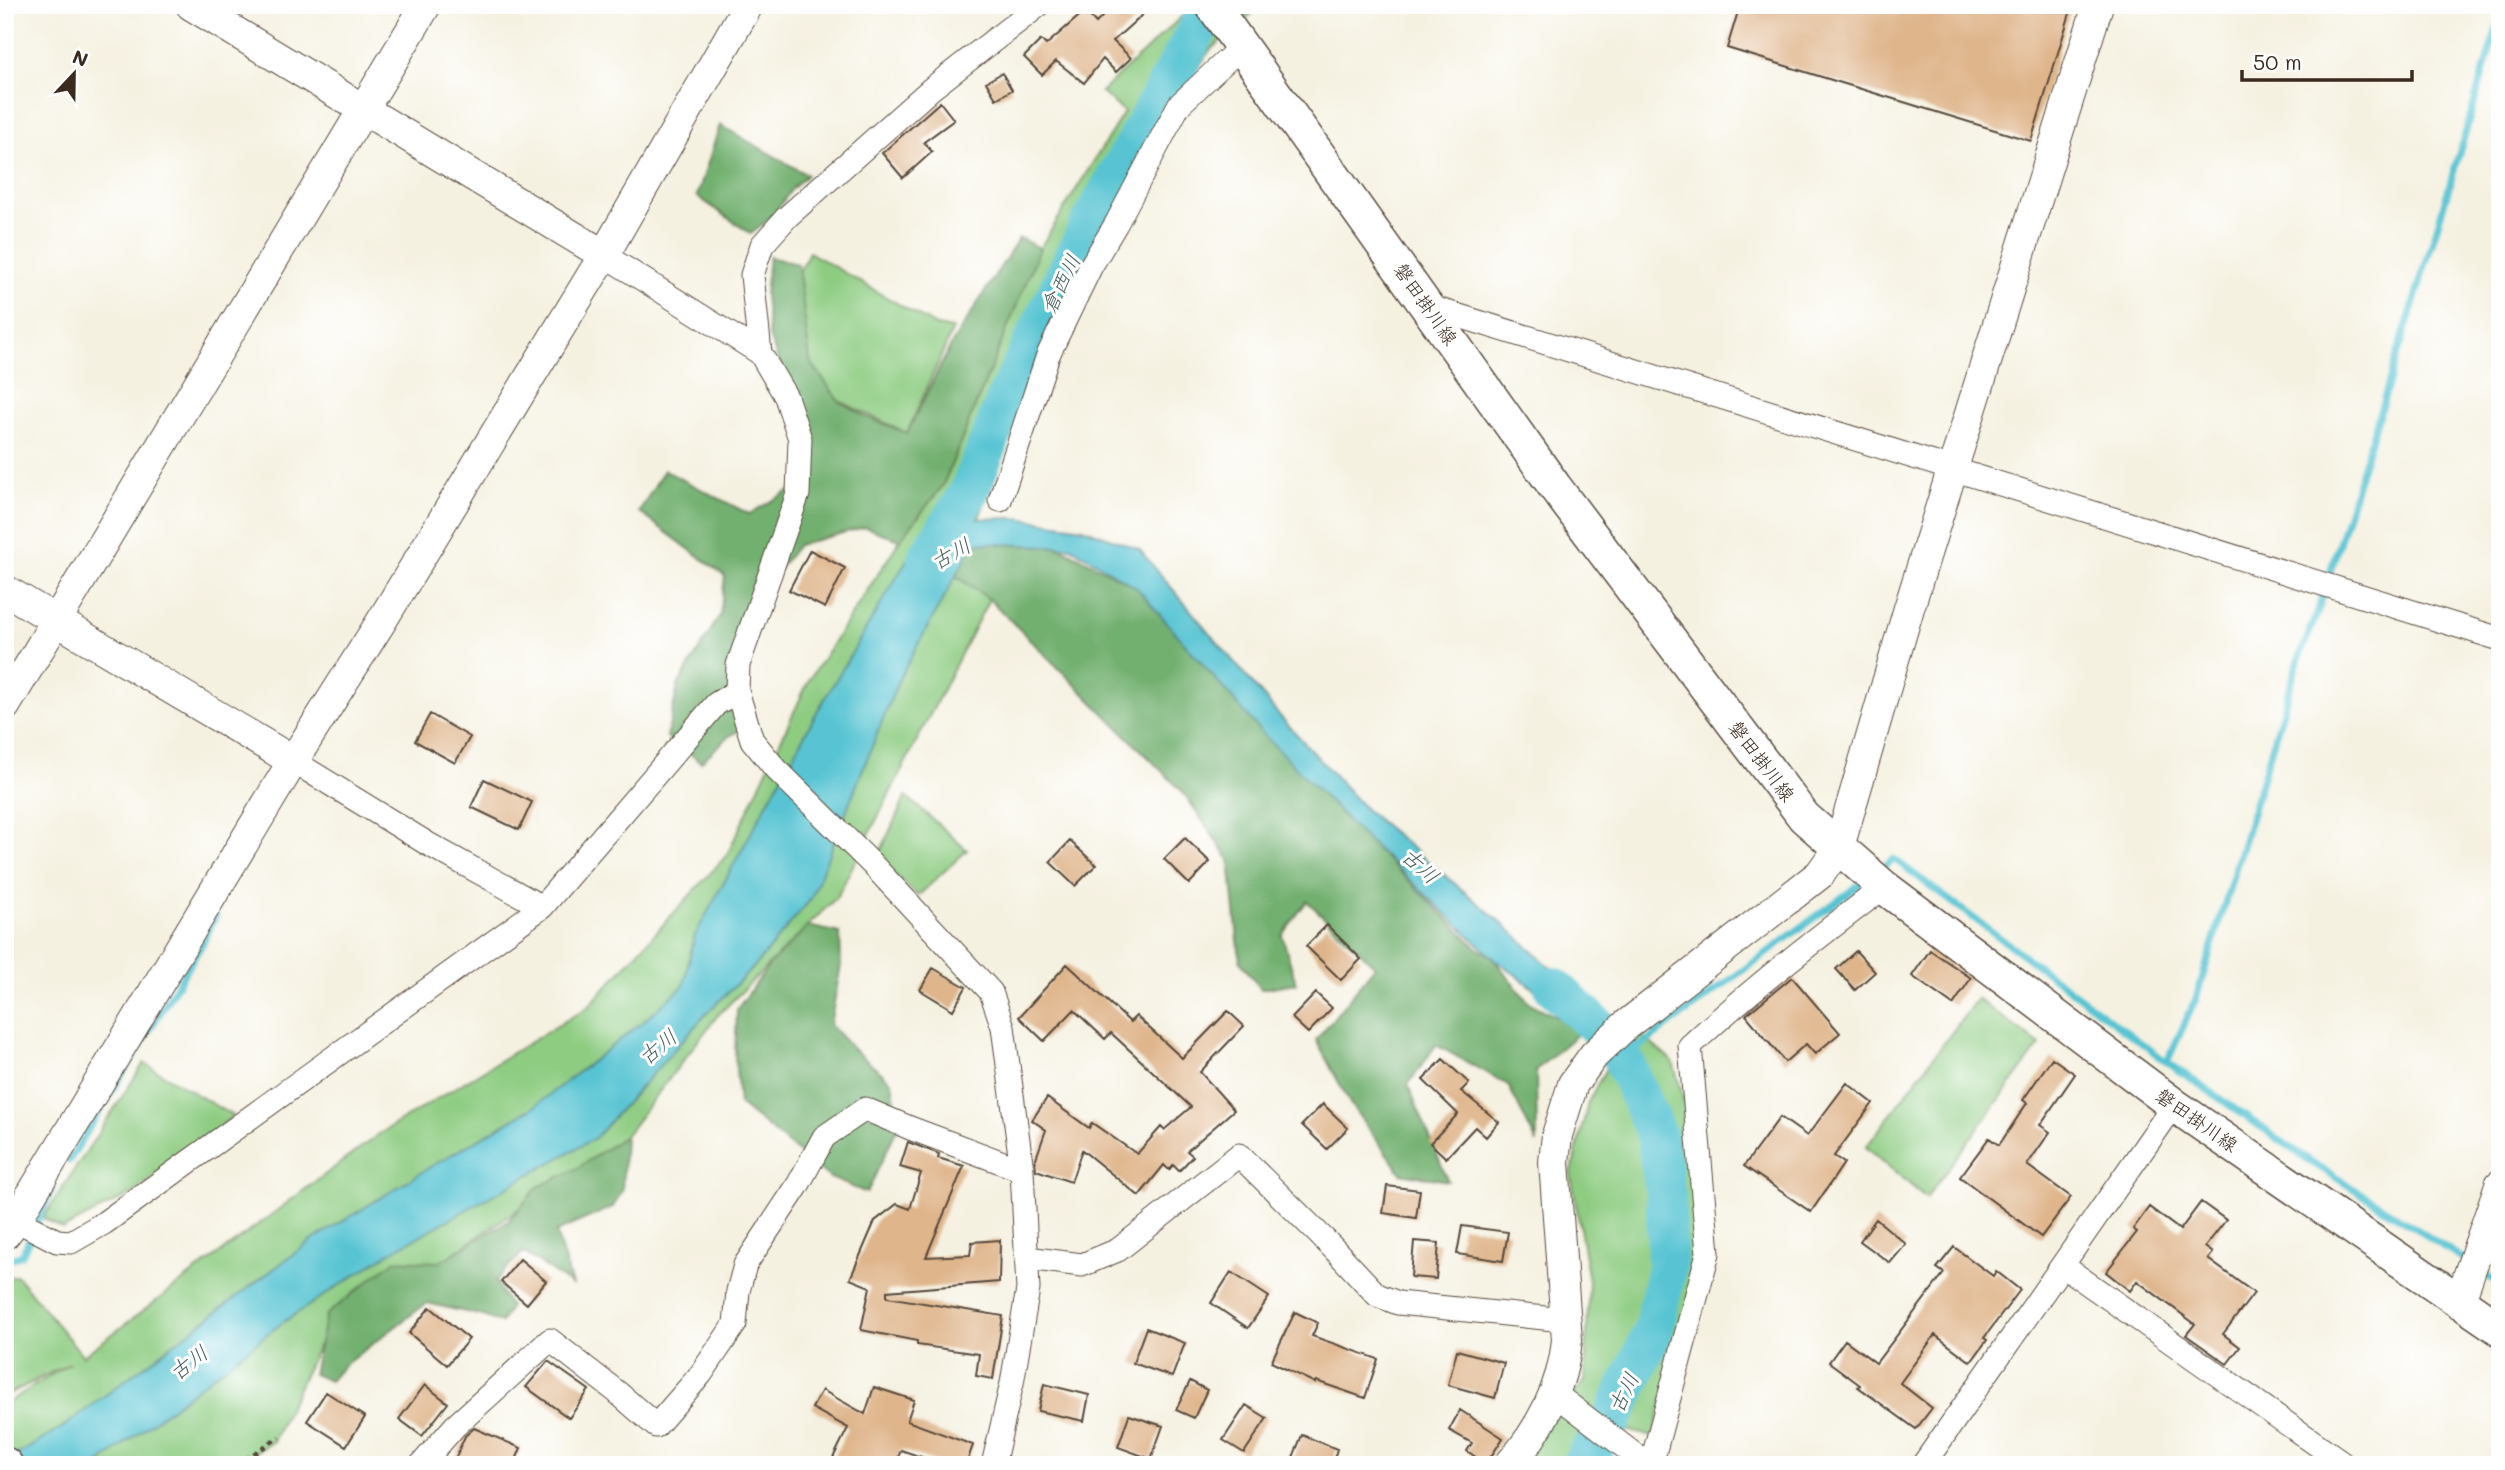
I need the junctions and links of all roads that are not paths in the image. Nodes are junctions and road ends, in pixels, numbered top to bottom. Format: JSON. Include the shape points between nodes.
{"nodes":[{"id":1,"x":191,"y":5,"type":"edge"},
{"id":2,"x":426,"y":5,"type":"edge"},
{"id":3,"x":748,"y":5,"type":"edge"},
{"id":4,"x":1039,"y":5,"type":"edge"},
{"id":5,"x":1212,"y":5,"type":"edge"},
{"id":6,"x":2098,"y":5,"type":"edge"},
{"id":7,"x":1241,"y":46,"type":"junction"},
{"id":8,"x":365,"y":109,"type":"junction"},
{"id":9,"x":604,"y":255,"type":"junction"},
{"id":10,"x":1427,"y":306,"type":"junction"},
{"id":11,"x":760,"y":353,"type":"junction"},
{"id":12,"x":1953,"y":469,"type":"junction"},
{"id":13,"x":1000,"y":500,"type":"dead end"},
{"id":14,"x":5,"y":590,"type":"edge"},
{"id":15,"x":56,"y":620,"type":"junction"},
{"id":16,"x":2500,"y":639,"type":"edge"},
{"id":17,"x":737,"y":691,"type":"junction"},
{"id":18,"x":5,"y":706,"type":"edge"},
{"id":19,"x":293,"y":761,"type":"junction"},
{"id":20,"x":1839,"y":847,"type":"junction"},
{"id":21,"x":1884,"y":887,"type":"junction"},
{"id":22,"x":542,"y":907,"type":"junction"},
{"id":23,"x":2174,"y":1105,"type":"junction"},
{"id":24,"x":1021,"y":1170,"type":"junction"},
{"id":25,"x":2500,"y":1185,"type":"edge"},
{"id":26,"x":11,"y":1227,"type":"edge"},
{"id":27,"x":1027,"y":1258,"type":"junction"},
{"id":28,"x":2063,"y":1266,"type":"junction"},
{"id":29,"x":2459,"y":1303,"type":"junction"},
{"id":30,"x":1564,"y":1320,"type":"junction"},
{"id":31,"x":2500,"y":1329,"type":"edge"},
{"id":32,"x":1560,"y":1396,"type":"junction"},
{"id":33,"x":421,"y":1465,"type":"edge"},
{"id":34,"x":993,"y":1465,"type":"edge"},
{"id":35,"x":1509,"y":1465,"type":"edge"},
{"id":36,"x":1649,"y":1465,"type":"edge"},
{"id":37,"x":1923,"y":1465,"type":"edge"},
{"id":38,"x":2346,"y":1465,"type":"edge"}],
"edges":[{"from":1,"to":8,"type":"street"},
{"from":2,"to":8,"type":"street"},
{"from":3,"to":9,"type":"street"},
{"from":4,"to":11,"type":"street","via":[[931,89],[762,245],[752,275]]},
{"from":5,"to":7,"type":"main road","name":"磐田掛川線"},
{"from":6,"to":12,"type":"street"},
{"from":7,"to":10,"type":"main road","name":"磐田掛川線"},
{"from":7,"to":13,"type":"street","via":[[1179,105],[1091,266],[1048,355]]},
{"from":8,"to":9,"type":"street"},
{"from":8,"to":15,"type":"street"},
{"from":9,"to":11,"type":"street"},
{"from":9,"to":19,"type":"street"},
{"from":10,"to":12,"type":"street"},
{"from":10,"to":20,"type":"main road","name":"磐田掛川線","via":[[1692,670],[1804,817]]},
{"from":11,"to":17,"type":"street","via":[[786,397],[800,439],[798,494],[744,643]]},
{"from":12,"to":16,"type":"street"},
{"from":12,"to":20,"type":"street"},
{"from":14,"to":15,"type":"street"},
{"from":15,"to":18,"type":"street"},
{"from":15,"to":19,"type":"street"},
{"from":17,"to":22,"type":"street","via":[[716,704]]},
{"from":17,"to":24,"type":"street","via":[[752,740],[775,768],[991,992],[1003,1027]]},
{"from":19,"to":22,"type":"street"},
{"from":19,"to":26,"type":"street"},
{"from":20,"to":21,"type":"main road","name":"磐田掛川線"},
{"from":20,"to":30,"type":"street","via":[[1820,874],[1626,1025],[1594,1055],[1573,1084],[1554,1162]]},
{"from":21,"to":23,"type":"main road","name":"磐田掛川線"},
{"from":21,"to":36,"type":"street","via":[[1794,955],[1690,1046],[1709,1253]]},
{"from":22,"to":26,"type":"street","via":[[104,1223],[71,1242]]},
{"from":23,"to":28,"type":"street"},
{"from":23,"to":29,"type":"main road","name":"磐田掛川線"},
{"from":24,"to":27,"type":"street"},
{"from":24,"to":33,"type":"street","via":[[865,1109],[824,1137],[799,1185],[745,1265],[735,1324],[701,1374],[656,1426],[550,1340],[455,1426]]},
{"from":25,"to":29,"type":"street"},
{"from":27,"to":30,"type":"street","via":[[1082,1265],[1118,1250],[1239,1155],[1377,1295],[1398,1303]]},
{"from":27,"to":34,"type":"street","via":[[1027,1289],[1012,1383]]},
{"from":28,"to":37,"type":"street"},
{"from":28,"to":38,"type":"street"},
{"from":29,"to":31,"type":"main road","name":"磐田掛川線"},
{"from":30,"to":32,"type":"street","via":[[1567,1340]]},
{"from":32,"to":35,"type":"street"},
{"from":32,"to":36,"type":"street"}]}
